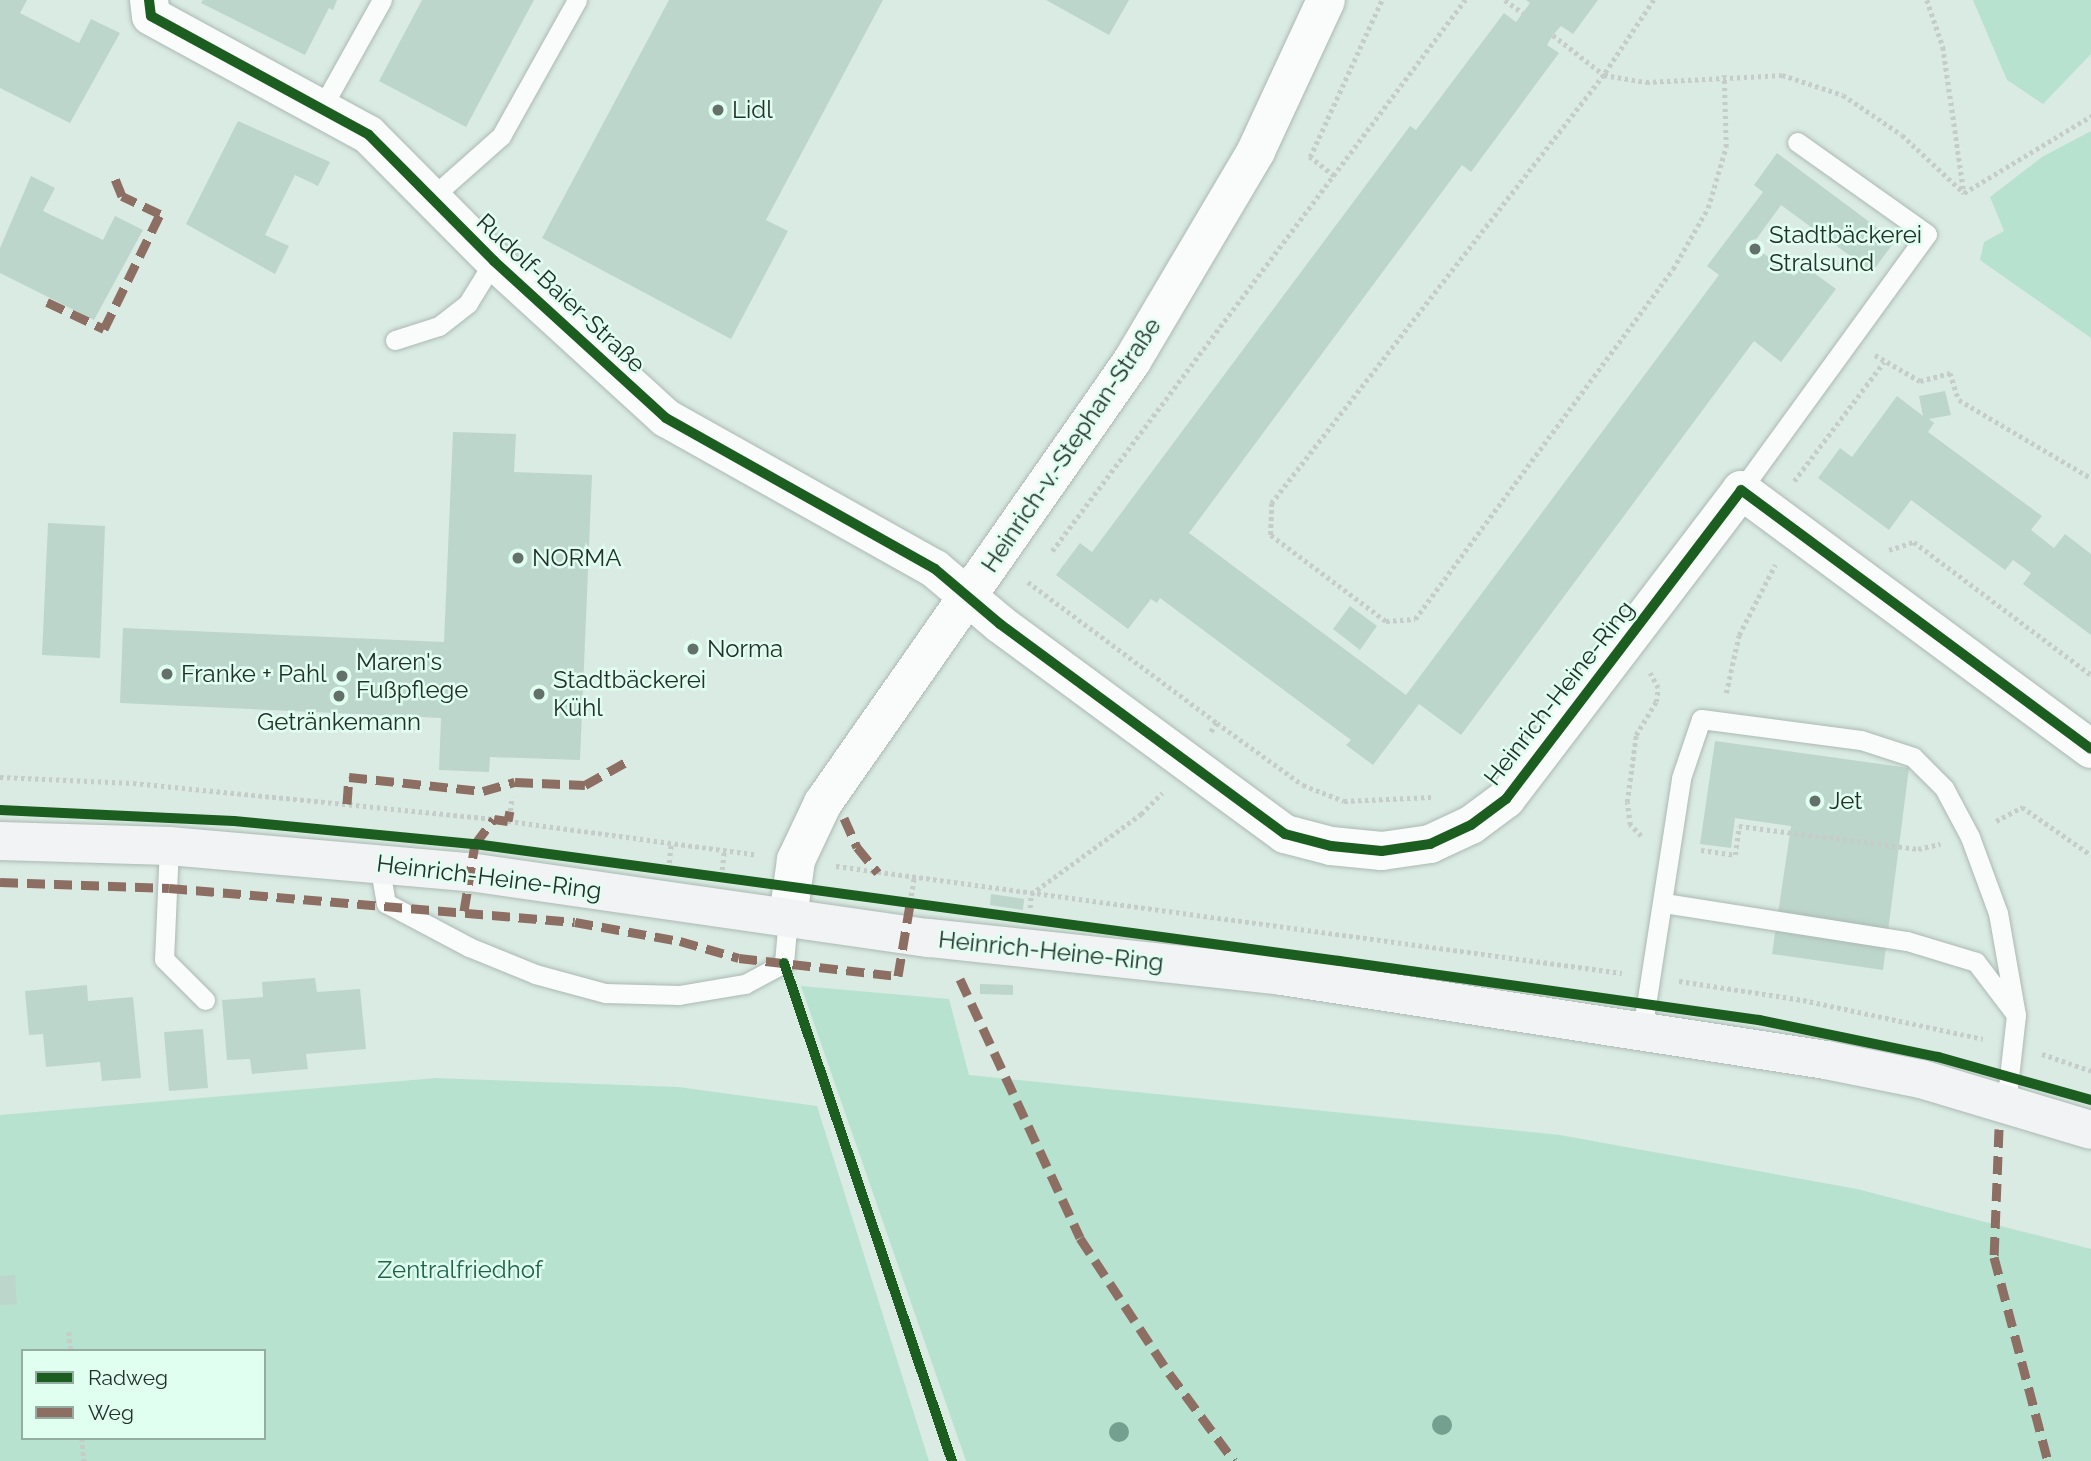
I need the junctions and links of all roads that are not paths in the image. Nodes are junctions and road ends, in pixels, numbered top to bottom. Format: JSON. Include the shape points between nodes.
{"nodes":[{"id":1,"x":149,"y":0,"type":"edge"},
{"id":2,"x":382,"y":0,"type":"edge"},
{"id":3,"x":576,"y":0,"type":"edge"},
{"id":4,"x":1326,"y":0,"type":"edge"},
{"id":5,"x":321,"y":109,"type":"junction"},
{"id":6,"x":1797,"y":142,"type":"dead end"},
{"id":7,"x":431,"y":198,"type":"junction"},
{"id":8,"x":494,"y":261,"type":"junction"},
{"id":9,"x":394,"y":341,"type":"dead end"},
{"id":10,"x":1752,"y":477,"type":"junction"},
{"id":11,"x":968,"y":596,"type":"junction"},
{"id":12,"x":2091,"y":749,"type":"edge"},
{"id":13,"x":0,"y":841,"type":"edge"},
{"id":14,"x":169,"y":846,"type":"junction"},
{"id":15,"x":379,"y":864,"type":"junction"},
{"id":16,"x":1664,"y":903,"type":"junction"},
{"id":17,"x":788,"y":918,"type":"junction"},
{"id":18,"x":205,"y":1000,"type":"dead end"},
{"id":19,"x":2016,"y":1015,"type":"junction"},
{"id":20,"x":1642,"y":1031,"type":"junction"},
{"id":21,"x":2006,"y":1104,"type":"junction"},
{"id":22,"x":2091,"y":1130,"type":"edge"}],
"edges":[{"from":1,"to":5,"type":"street","name":"Rudolf-Baier-Straße","via":[[151,16]]},
{"from":2,"to":5,"type":"lane"},
{"from":3,"to":7,"type":"lane","via":[[501,136]]},
{"from":4,"to":11,"type":"street","name":"Heinrich-v.-Stephan-Straße","via":[[1256,151],[1179,284],[1132,361]]},
{"from":5,"to":7,"type":"street","name":"Rudolf-Baier-Straße","via":[[369,135]]},
{"from":6,"to":10,"type":"lane","via":[[1927,234]]},
{"from":7,"to":8,"type":"street","name":"Rudolf-Baier-Straße"},
{"from":8,"to":9,"type":"lane","via":[[468,303],[439,326]]},
{"from":8,"to":11,"type":"street","name":"Rudolf-Baier-Straße","via":[[666,418],[935,569]]},
{"from":10,"to":11,"type":"street","name":"Heinrich-Heine-Ring","via":[[1506,799],[1471,825],[1430,844],[1382,851],[1331,846],[1285,834]]},
{"from":10,"to":12,"type":"street"},
{"from":11,"to":17,"type":"street","name":"Heinrich-v.-Stephan-Straße","via":[[823,803],[796,860]]},
{"from":13,"to":14,"type":"main road","name":"Heinrich-Heine-Ring"},
{"from":14,"to":15,"type":"main road","name":"Heinrich-Heine-Ring"},
{"from":14,"to":18,"type":"lane","via":[[164,960]]},
{"from":15,"to":17,"type":"main road","name":"Heinrich-Heine-Ring"},
{"from":15,"to":17,"type":"lane","via":[[386,903],[480,952],[535,974],[605,993],[679,995],[745,984],[784,963]]},
{"from":16,"to":19,"type":"lane","via":[[1908,941],[1976,962]]},
{"from":16,"to":19,"type":"lane","via":[[1681,778],[1701,719],[1861,740],[1913,757],[1944,788],[1970,837],[1998,913]]},
{"from":16,"to":20,"type":"lane"},
{"from":17,"to":20,"type":"main road","name":"Heinrich-Heine-Ring","via":[[929,938],[1282,975]]},
{"from":19,"to":21,"type":"lane"},
{"from":20,"to":21,"type":"main road","name":"Heinrich-Heine-Ring","via":[[1921,1079]]},
{"from":21,"to":22,"type":"main road","name":"Heinrich-Heine-Ring"}]}
